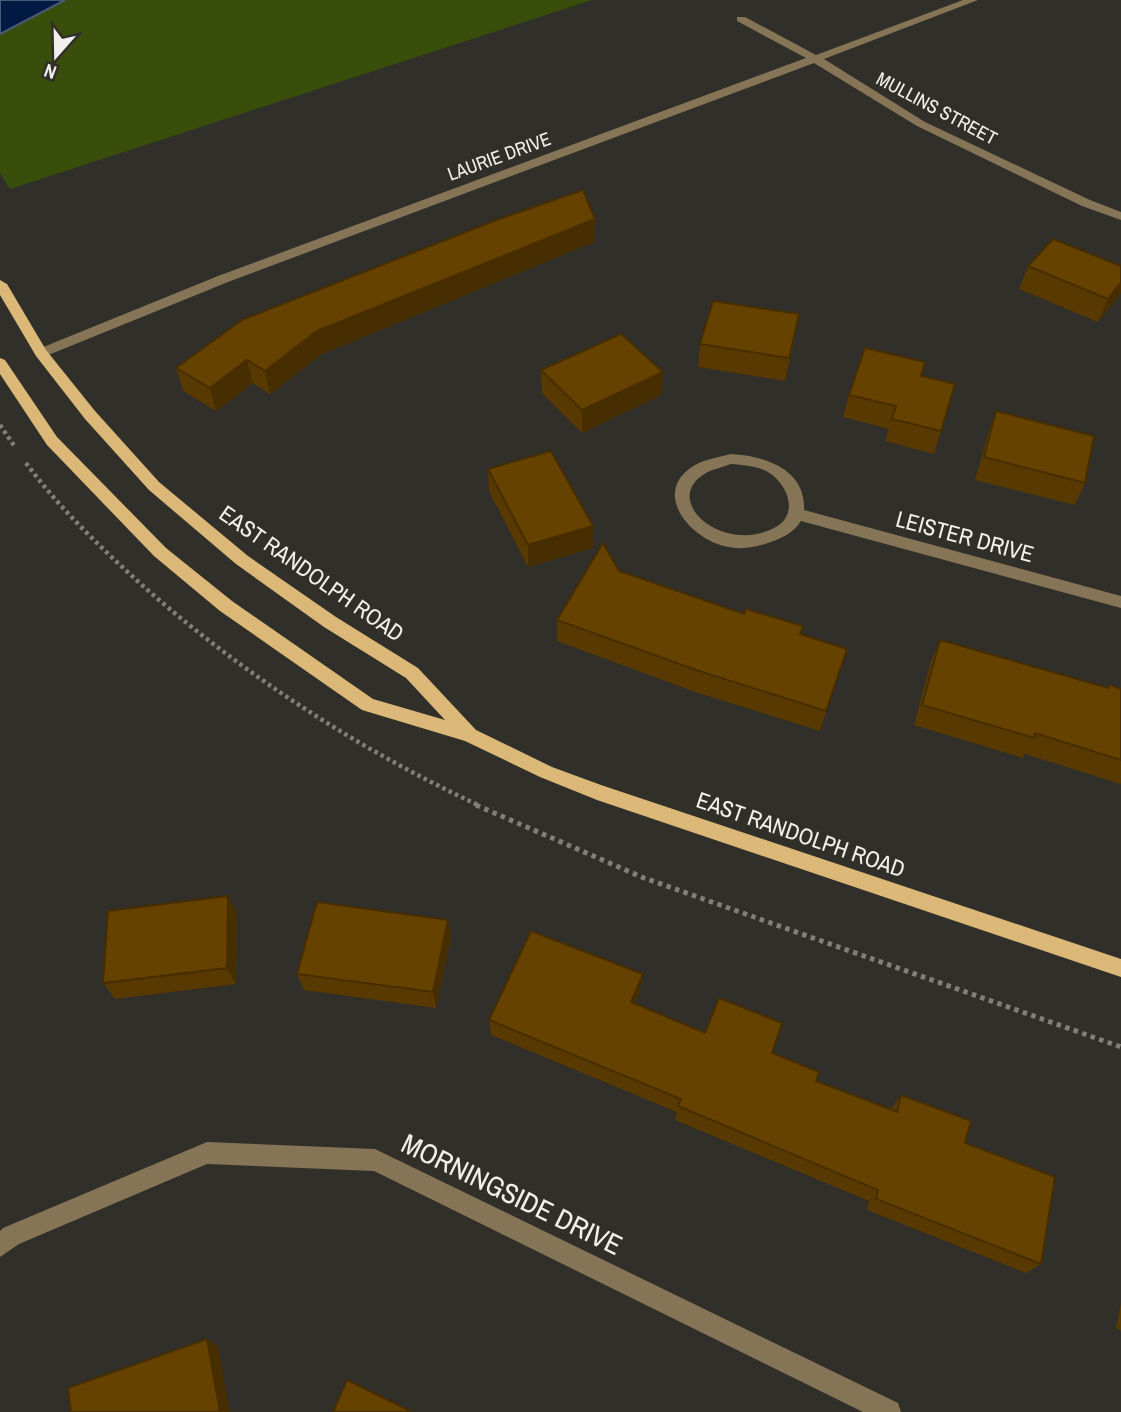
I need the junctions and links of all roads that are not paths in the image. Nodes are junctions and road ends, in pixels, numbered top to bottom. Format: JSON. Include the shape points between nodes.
{"nodes":[{"id":1,"x":973,"y":0,"type":"edge"},
{"id":2,"x":741,"y":19,"type":"dead end"},
{"id":3,"x":816,"y":59,"type":"junction"},
{"id":4,"x":1121,"y":216,"type":"edge"},
{"id":5,"x":0,"y":284,"type":"edge"},
{"id":6,"x":41,"y":353,"type":"junction"},
{"id":7,"x":0,"y":363,"type":"edge"},
{"id":8,"x":797,"y":514,"type":"junction"},
{"id":9,"x":1121,"y":602,"type":"edge"},
{"id":10,"x":470,"y":735,"type":"junction"},
{"id":11,"x":1121,"y":968,"type":"edge"},
{"id":12,"x":6,"y":1241,"type":"edge"},
{"id":13,"x":890,"y":1412,"type":"edge"}],
"edges":[{"from":1,"to":3,"type":"street","name":"LAURIE DRIVE"},
{"from":2,"to":3,"type":"street","name":"MULLINS STREET"},
{"from":3,"to":4,"type":"street","name":"MULLINS STREET","via":[[921,124]]},
{"from":3,"to":6,"type":"street","name":"LAURIE DRIVE","via":[[223,279]]},
{"from":5,"to":6,"type":"main road","name":"EAST RANDOLPH ROAD"},
{"from":6,"to":10,"type":"main road","name":"EAST RANDOLPH ROAD","via":[[154,486],[242,560],[412,673]]},
{"from":7,"to":10,"type":"main road","name":"EAST RANDOLPH ROAD","via":[[52,441],[96,489],[160,552],[226,606],[368,705]]},
{"from":8,"to":8,"type":"street","via":[[798,498],[790,482],[774,468],[754,461],[710,462],[683,486],[681,502],[688,519],[725,541],[771,539],[788,528]]},
{"from":8,"to":9,"type":"street","name":"LEISTER DRIVE"},
{"from":10,"to":11,"type":"main road","name":"EAST RANDOLPH ROAD","via":[[597,792]]},
{"from":12,"to":13,"type":"street","name":"MORNINGSIDE DRIVE","via":[[206,1153],[375,1160]]}]}
